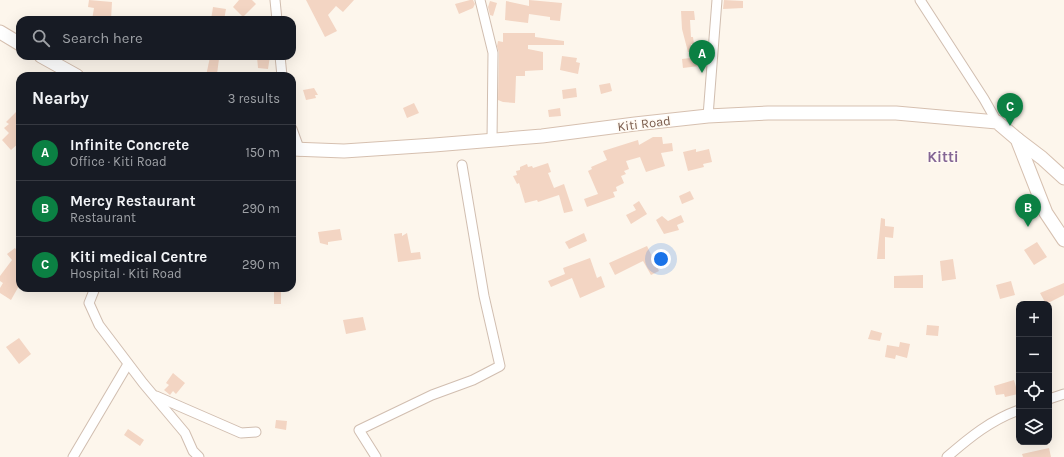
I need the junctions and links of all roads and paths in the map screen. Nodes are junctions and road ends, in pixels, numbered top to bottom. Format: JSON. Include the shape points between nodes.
{"nodes":[{"id":1,"x":275,"y":0,"type":"edge"},
{"id":2,"x":480,"y":0,"type":"edge"},
{"id":3,"x":718,"y":0,"type":"edge"},
{"id":4,"x":920,"y":0,"type":"edge"},
{"id":5,"x":277,"y":16,"type":"edge"},
{"id":6,"x":0,"y":32,"type":"edge"},
{"id":7,"x":16,"y":42,"type":"edge"},
{"id":8,"x":48,"y":60,"type":"edge"},
{"id":9,"x":280,"y":60,"type":"edge"},
{"id":10,"x":70,"y":72,"type":"edge"},
{"id":11,"x":282,"y":72,"type":"edge"},
{"id":12,"x":708,"y":116,"type":"junction"},
{"id":13,"x":997,"y":122,"type":"junction"},
{"id":14,"x":1017,"y":139,"type":"junction"},
{"id":15,"x":492,"y":140,"type":"junction"},
{"id":16,"x":296,"y":150,"type":"edge"},
{"id":17,"x":462,"y":165,"type":"dead end"},
{"id":18,"x":1064,"y":178,"type":"edge"},
{"id":19,"x":1064,"y":240,"type":"edge"},
{"id":20,"x":93,"y":292,"type":"edge"},
{"id":21,"x":128,"y":364,"type":"junction"},
{"id":22,"x":1064,"y":394,"type":"edge"},
{"id":23,"x":153,"y":395,"type":"junction"},
{"id":24,"x":1052,"y":398,"type":"edge"},
{"id":25,"x":1016,"y":411,"type":"edge"},
{"id":26,"x":256,"y":432,"type":"dead end"},
{"id":27,"x":73,"y":457,"type":"edge"},
{"id":28,"x":199,"y":457,"type":"edge"},
{"id":29,"x":376,"y":457,"type":"edge"},
{"id":30,"x":947,"y":457,"type":"edge"}],
"edges":[{"from":1,"to":5,"type":"street"},
{"from":2,"to":15,"type":"street","via":[[493,53]]},
{"from":3,"to":12,"type":"street"},
{"from":4,"to":13,"type":"street"},
{"from":6,"to":7,"type":"street"},
{"from":8,"to":10,"type":"street"},
{"from":9,"to":11,"type":"street"},
{"from":12,"to":13,"type":"street","name":"Kiti Road","via":[[888,113]]},
{"from":12,"to":15,"type":"street","name":"Kiti Road"},
{"from":13,"to":14,"type":"street"},
{"from":14,"to":18,"type":"street"},
{"from":14,"to":19,"type":"street","via":[[1046,214]]},
{"from":15,"to":16,"type":"street","name":"Kiti Road","via":[[366,149]]},
{"from":17,"to":29,"type":"street","via":[[484,296],[500,366],[358,430]]},
{"from":20,"to":21,"type":"street","via":[[89,303],[92,313]]},
{"from":21,"to":23,"type":"street"},
{"from":21,"to":27,"type":"street"},
{"from":22,"to":24,"type":"street"},
{"from":23,"to":26,"type":"street","via":[[241,434]]},
{"from":23,"to":28,"type":"street","via":[[186,433],[193,451]]},
{"from":25,"to":30,"type":"street","via":[[994,420]]}]}
